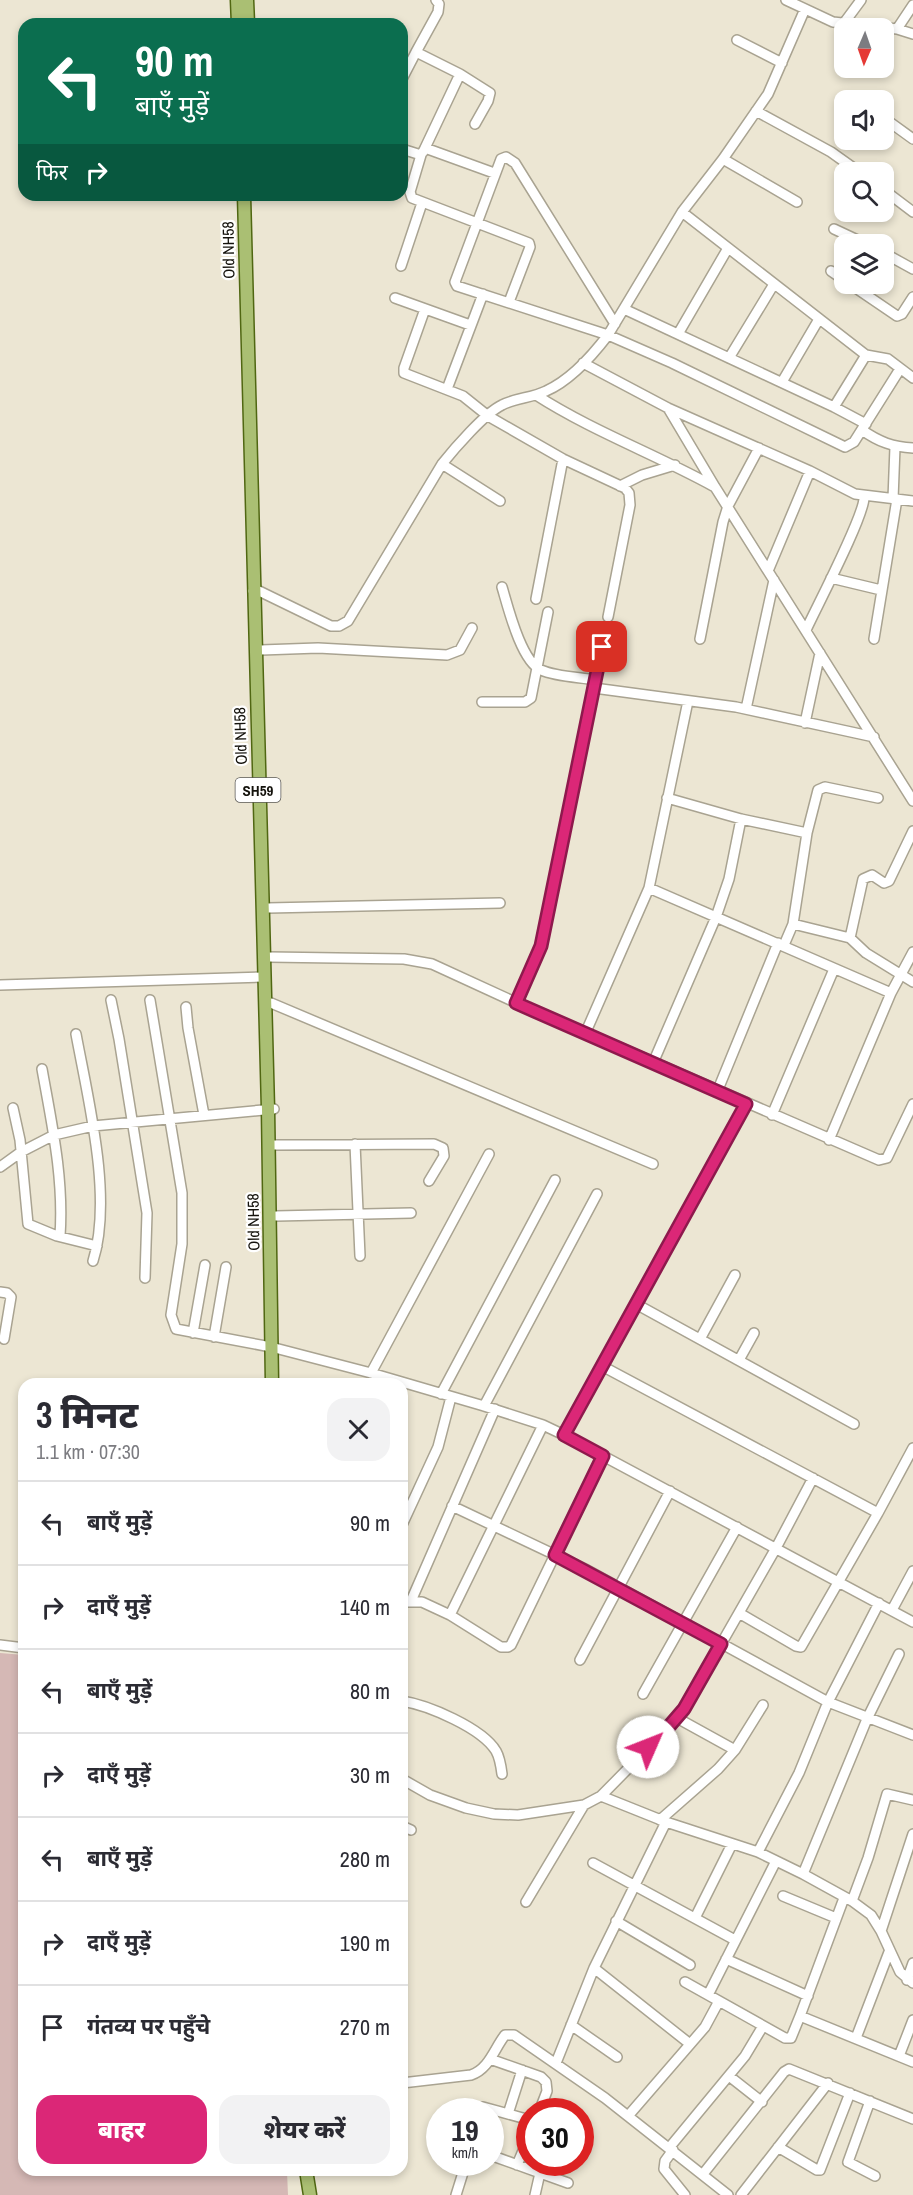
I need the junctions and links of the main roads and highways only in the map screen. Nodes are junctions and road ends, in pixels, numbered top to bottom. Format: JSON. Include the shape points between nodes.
{"nodes":[{"id":1,"x":237,"y":0,"type":"edge"},
{"id":2,"x":247,"y":0,"type":"edge"},
{"id":3,"x":238,"y":18,"type":"edge"},
{"id":4,"x":248,"y":18,"type":"edge"},
{"id":5,"x":244,"y":201,"type":"edge"},
{"id":6,"x":251,"y":201,"type":"edge"},
{"id":7,"x":256,"y":591,"type":"junction"},
{"id":8,"x":271,"y":1109,"type":"junction"},
{"id":9,"x":274,"y":1348,"type":"junction"},
{"id":10,"x":272,"y":1378,"type":"edge"},
{"id":11,"x":277,"y":1378,"type":"edge"},
{"id":12,"x":299,"y":2176,"type":"edge"},
{"id":13,"x":307,"y":2176,"type":"edge"},
{"id":14,"x":302,"y":2195,"type":"edge"},
{"id":15,"x":310,"y":2195,"type":"edge"}],
"edges":[{"from":1,"to":3,"type":"main road"},
{"from":2,"to":4,"type":"main road"},
{"from":5,"to":7,"type":"main road","name":"Old NH58","number":"SH59"},
{"from":6,"to":7,"type":"main road","name":"Old NH58","number":"SH59"},
{"from":7,"to":8,"type":"main road","name":"Old NH58","number":"SH59","via":[[263,977]]},
{"from":7,"to":8,"type":"main road","name":"Old NH58","number":"SH59","via":[[261,650]]},
{"from":8,"to":9,"type":"main road","name":"Old NH58","number":"SH59"},
{"from":8,"to":9,"type":"main road","name":"Old NH58","number":"SH59","via":[[276,1216]]},
{"from":9,"to":10,"type":"main road","name":"Old NH58","number":"SH59"},
{"from":9,"to":11,"type":"main road","name":"Old NH58","number":"SH59"},
{"from":12,"to":14,"type":"main road"},
{"from":13,"to":15,"type":"main road"}]}
